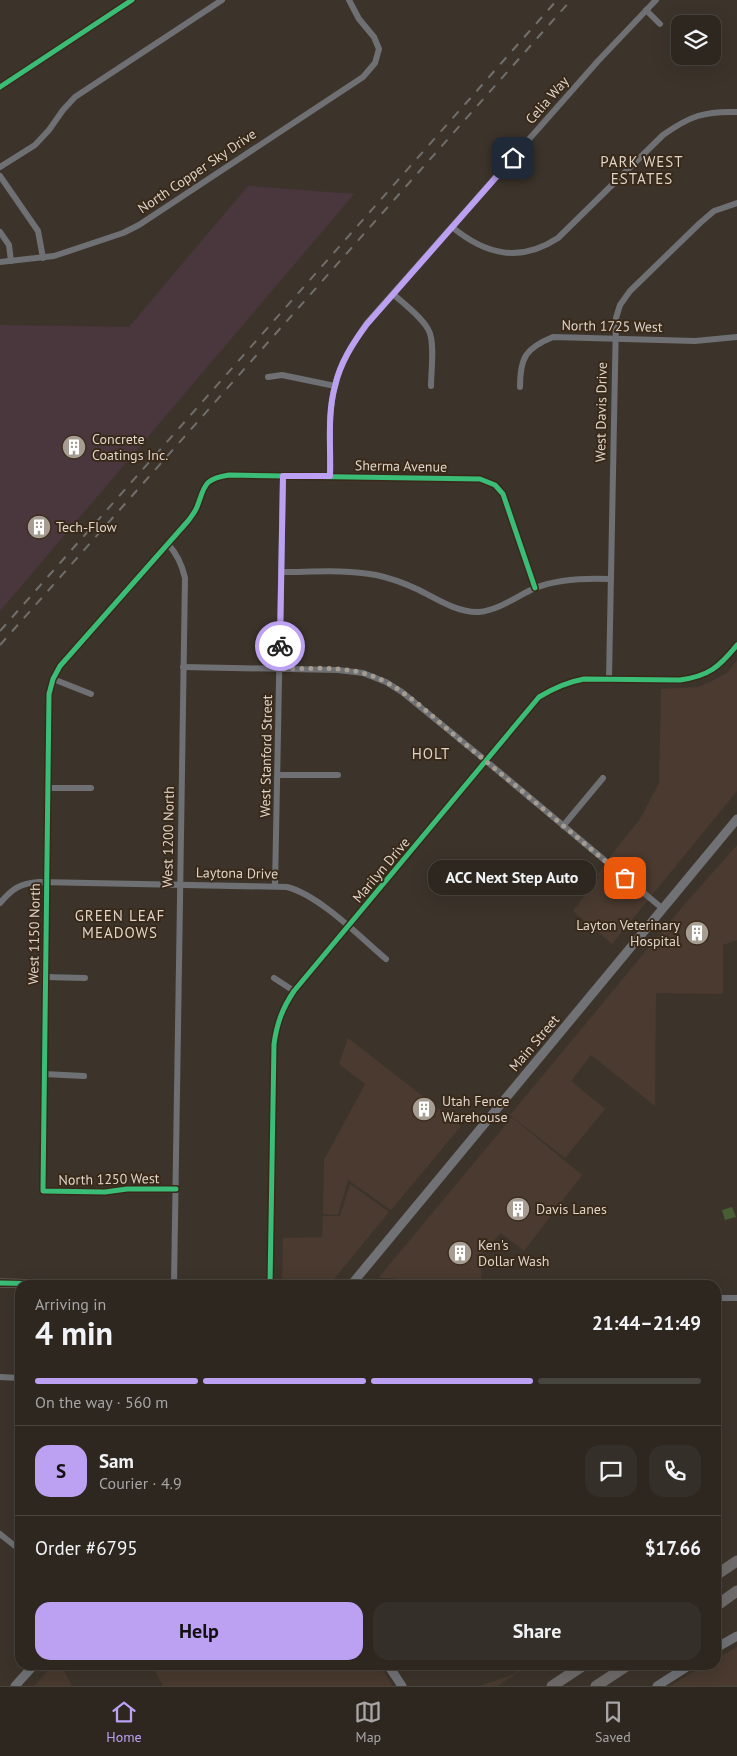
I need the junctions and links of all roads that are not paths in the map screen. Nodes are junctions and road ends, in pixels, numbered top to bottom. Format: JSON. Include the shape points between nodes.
{"nodes":[{"id":1,"x":222,"y":0,"type":"edge"},
{"id":2,"x":349,"y":0,"type":"edge"},
{"id":3,"x":656,"y":0,"type":"edge"},
{"id":4,"x":646,"y":10,"type":"junction"},
{"id":5,"x":660,"y":24,"type":"dead end"},
{"id":6,"x":737,"y":112,"type":"edge"},
{"id":7,"x":0,"y":167,"type":"edge"},
{"id":8,"x":0,"y":176,"type":"edge"},
{"id":9,"x":737,"y":203,"type":"edge"},
{"id":10,"x":452,"y":227,"type":"junction"},
{"id":11,"x":0,"y":232,"type":"edge"},
{"id":12,"x":43,"y":258,"type":"junction"},
{"id":13,"x":11,"y":261,"type":"junction"},
{"id":14,"x":0,"y":262,"type":"edge"},
{"id":15,"x":393,"y":294,"type":"junction"},
{"id":16,"x":737,"y":337,"type":"edge"},
{"id":17,"x":614,"y":338,"type":"junction"},
{"id":18,"x":268,"y":377,"type":"dead end"},
{"id":19,"x":334,"y":386,"type":"junction"},
{"id":20,"x":431,"y":386,"type":"dead end"},
{"id":21,"x":520,"y":387,"type":"dead end"},
{"id":22,"x":283,"y":476,"type":"junction"},
{"id":23,"x":330,"y":476,"type":"junction"},
{"id":24,"x":168,"y":544,"type":"junction"},
{"id":25,"x":281,"y":572,"type":"junction"},
{"id":26,"x":610,"y":578,"type":"junction"},
{"id":27,"x":535,"y":588,"type":"junction"},
{"id":28,"x":737,"y":645,"type":"edge"},
{"id":29,"x":183,"y":667,"type":"junction"},
{"id":30,"x":280,"y":669,"type":"junction"},
{"id":31,"x":53,"y":679,"type":"junction"},
{"id":32,"x":609,"y":679,"type":"junction"},
{"id":33,"x":91,"y":694,"type":"dead end"},
{"id":34,"x":486,"y":761,"type":"junction"},
{"id":35,"x":278,"y":775,"type":"junction"},
{"id":36,"x":338,"y":775,"type":"dead end"},
{"id":37,"x":603,"y":778,"type":"dead end"},
{"id":38,"x":48,"y":788,"type":"junction"},
{"id":39,"x":90,"y":788,"type":"dead end"},
{"id":40,"x":737,"y":819,"type":"edge"},
{"id":41,"x":563,"y":826,"type":"junction"},
{"id":42,"x":46,"y":882,"type":"junction"},
{"id":43,"x":180,"y":885,"type":"junction"},
{"id":44,"x":276,"y":886,"type":"junction"},
{"id":45,"x":0,"y":903,"type":"edge"},
{"id":46,"x":662,"y":909,"type":"junction"},
{"id":47,"x":348,"y":927,"type":"junction"},
{"id":48,"x":386,"y":959,"type":"dead end"},
{"id":49,"x":45,"y":977,"type":"junction"},
{"id":50,"x":85,"y":978,"type":"dead end"},
{"id":51,"x":274,"y":978,"type":"dead end"},
{"id":52,"x":294,"y":991,"type":"junction"},
{"id":53,"x":44,"y":1074,"type":"junction"},
{"id":54,"x":84,"y":1076,"type":"dead end"},
{"id":55,"x":176,"y":1189,"type":"junction"},
{"id":56,"x":43,"y":1190,"type":"joint"},
{"id":57,"x":174,"y":1280,"type":"edge"},
{"id":58,"x":270,"y":1280,"type":"edge"},
{"id":59,"x":355,"y":1280,"type":"edge"},
{"id":60,"x":0,"y":1283,"type":"edge"},
{"id":61,"x":15,"y":1283,"type":"edge"},
{"id":62,"x":721,"y":1298,"type":"edge"},
{"id":63,"x":737,"y":1298,"type":"edge"},
{"id":64,"x":0,"y":1378,"type":"edge"},
{"id":65,"x":15,"y":1378,"type":"edge"},
{"id":66,"x":0,"y":1534,"type":"edge"},
{"id":67,"x":15,"y":1546,"type":"edge"},
{"id":68,"x":737,"y":1561,"type":"edge"},
{"id":69,"x":721,"y":1572,"type":"edge"},
{"id":70,"x":737,"y":1591,"type":"edge"},
{"id":71,"x":721,"y":1602,"type":"edge"},
{"id":72,"x":737,"y":1636,"type":"edge"},
{"id":73,"x":721,"y":1645,"type":"edge"},
{"id":74,"x":29,"y":1670,"type":"edge"},
{"id":75,"x":391,"y":1670,"type":"edge"},
{"id":76,"x":576,"y":1670,"type":"edge"},
{"id":77,"x":620,"y":1670,"type":"edge"},
{"id":78,"x":682,"y":1670,"type":"edge"},
{"id":79,"x":15,"y":1686,"type":"edge"},
{"id":80,"x":402,"y":1686,"type":"edge"},
{"id":81,"x":552,"y":1686,"type":"edge"},
{"id":82,"x":596,"y":1686,"type":"edge"},
{"id":83,"x":657,"y":1686,"type":"edge"}],
"edges":[{"from":1,"to":7,"type":"street","via":[[76,97],[35,144]]},
{"from":2,"to":12,"type":"street","name":"North Copper Sky Drive","via":[[379,49],[375,63],[363,77],[139,225]]},
{"from":3,"to":4,"type":"street","name":"Celia Way"},
{"from":4,"to":5,"type":"street"},
{"from":4,"to":10,"type":"street","name":"Celia Way"},
{"from":6,"to":10,"type":"street","via":[[698,115],[680,123],[663,135],[558,238],[544,247],[527,252],[493,250],[476,244]]},
{"from":8,"to":12,"type":"street","via":[[38,231]]},
{"from":9,"to":17,"type":"street","name":"West Davis Drive","via":[[714,211],[700,222],[630,291],[620,305]]},
{"from":10,"to":15,"type":"street","name":"Celia Way"},
{"from":11,"to":13,"type":"street","via":[[9,245]]},
{"from":12,"to":13,"type":"street","name":"North Copper Sky Drive"},
{"from":13,"to":14,"type":"street","name":"North Copper Sky Drive"},
{"from":15,"to":19,"type":"street","name":"Celia Way","via":[[352,344]]},
{"from":15,"to":20,"type":"street","via":[[430,331]]},
{"from":16,"to":17,"type":"street","name":"North 1725 West","via":[[695,341]]},
{"from":17,"to":21,"type":"street","name":"North 1725 West","via":[[553,337],[538,343],[527,354],[520,369]]},
{"from":17,"to":26,"type":"street","name":"West Davis Drive"},
{"from":18,"to":19,"type":"street","via":[[282,376]]},
{"from":19,"to":23,"type":"street","name":"Celia Way"},
{"from":22,"to":23,"type":"street","name":"Sherma Avenue"},
{"from":22,"to":24,"type":"street","name":"Sherma Avenue","via":[[229,474],[216,477],[206,485],[196,508]]},
{"from":22,"to":25,"type":"street","name":"West Stanford Street"},
{"from":23,"to":27,"type":"street","name":"Sherma Avenue","via":[[480,479],[495,484],[503,494]]},
{"from":24,"to":29,"type":"street","name":"West 1200 North","via":[[182,564],[185,578]]},
{"from":24,"to":31,"type":"street","name":"Sherma Avenue","via":[[60,666]]},
{"from":25,"to":27,"type":"street","via":[[376,575],[411,586],[465,611],[479,612],[494,609]]},
{"from":25,"to":30,"type":"street","name":"West Stanford Street"},
{"from":26,"to":27,"type":"street","via":[[575,579]]},
{"from":26,"to":32,"type":"street","name":"West Davis Drive"},
{"from":28,"to":32,"type":"street","name":"Marilyn Drive","via":[[718,666],[692,678]]},
{"from":29,"to":30,"type":"street"},
{"from":29,"to":43,"type":"street","name":"West 1200 North"},
{"from":30,"to":34,"type":"street","via":[[363,673],[386,682]]},
{"from":30,"to":35,"type":"street","name":"West Stanford Street"},
{"from":31,"to":33,"type":"street"},
{"from":31,"to":38,"type":"street","name":"West 1150 North","via":[[49,694]]},
{"from":32,"to":34,"type":"street","name":"Marilyn Drive","via":[[570,681],[539,696]]},
{"from":34,"to":41,"type":"street"},
{"from":34,"to":47,"type":"street","name":"Marilyn Drive"},
{"from":35,"to":36,"type":"street"},
{"from":35,"to":44,"type":"street","name":"West Stanford Street"},
{"from":37,"to":41,"type":"street"},
{"from":38,"to":39,"type":"street"},
{"from":38,"to":42,"type":"street","name":"West 1150 North"},
{"from":40,"to":46,"type":"main road","name":"Main Street"},
{"from":41,"to":46,"type":"street"},
{"from":42,"to":43,"type":"street","name":"Laytona Drive"},
{"from":42,"to":45,"type":"street","name":"Laytona Drive","via":[[27,883],[11,891]]},
{"from":42,"to":49,"type":"street","name":"West 1150 North"},
{"from":43,"to":44,"type":"street","name":"Laytona Drive"},
{"from":43,"to":55,"type":"street","name":"West 1200 North"},
{"from":44,"to":47,"type":"street","name":"Laytona Drive","via":[[300,890]]},
{"from":46,"to":59,"type":"main road","name":"Main Street"},
{"from":47,"to":48,"type":"street","name":"Laytona Drive"},
{"from":47,"to":52,"type":"street","name":"Marilyn Drive"},
{"from":49,"to":50,"type":"street"},
{"from":49,"to":53,"type":"street","name":"West 1150 North"},
{"from":51,"to":52,"type":"street"},
{"from":52,"to":58,"type":"street","name":"Marilyn Drive","via":[[277,1024],[274,1044]]},
{"from":53,"to":54,"type":"street"},
{"from":53,"to":56,"type":"street","name":"West 1150 North"},
{"from":55,"to":56,"type":"street","name":"North 1250 West"},
{"from":55,"to":57,"type":"street","name":"West 1200 North"},
{"from":60,"to":61,"type":"main road"},
{"from":62,"to":63,"type":"street"},
{"from":64,"to":65,"type":"street"},
{"from":66,"to":67,"type":"street"},
{"from":68,"to":69,"type":"highway"},
{"from":70,"to":71,"type":"highway"},
{"from":72,"to":73,"type":"main road"},
{"from":74,"to":79,"type":"main road"},
{"from":75,"to":80,"type":"main road"},
{"from":76,"to":81,"type":"highway"},
{"from":77,"to":82,"type":"highway"},
{"from":78,"to":83,"type":"main road"}]}
